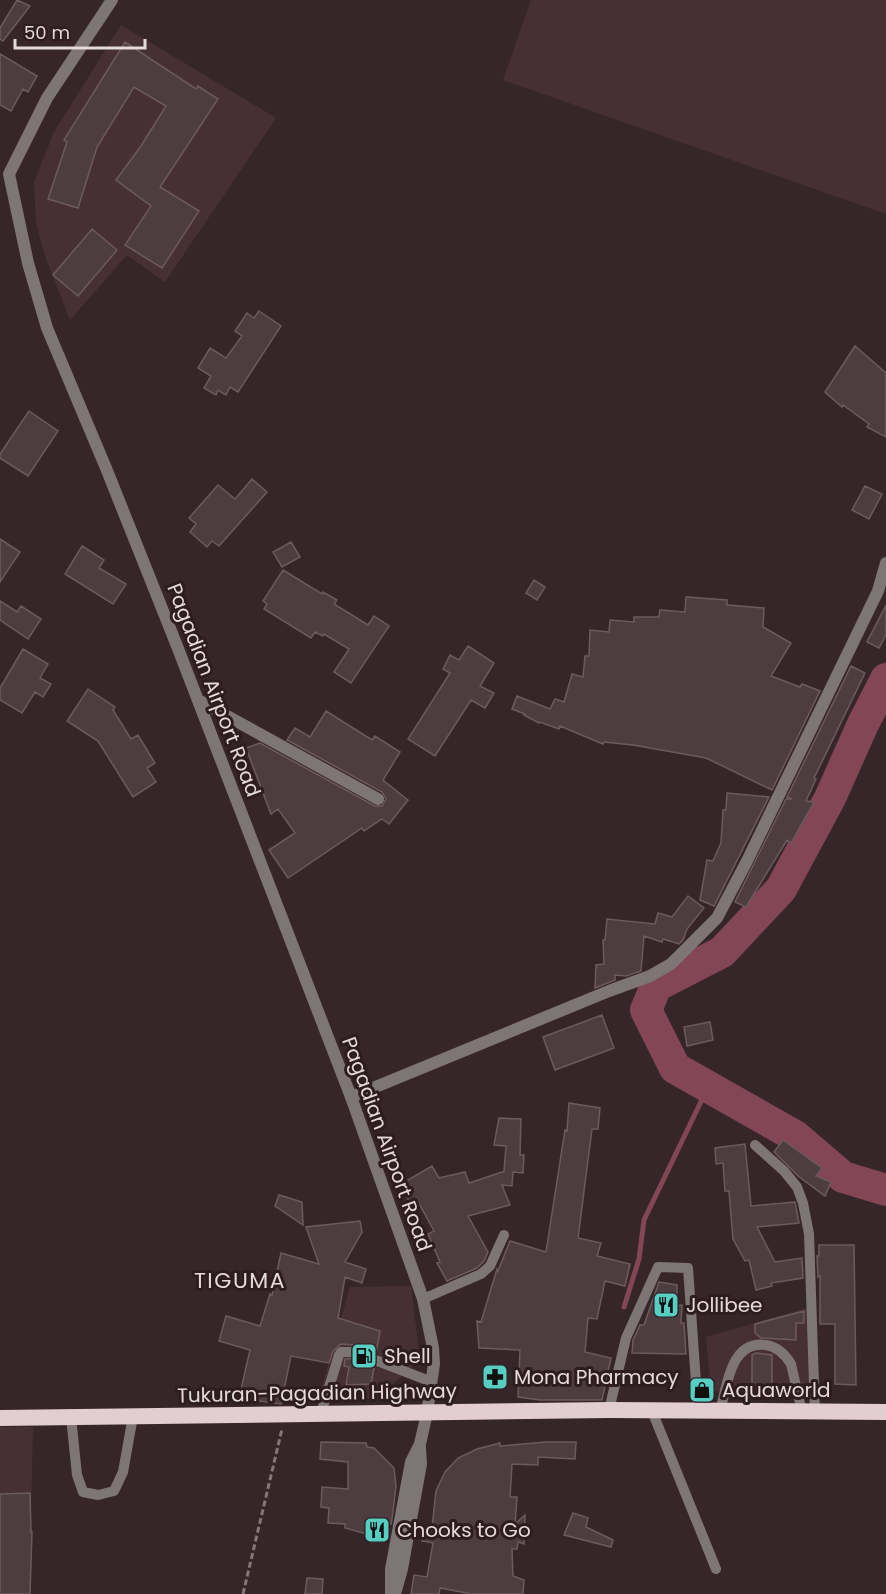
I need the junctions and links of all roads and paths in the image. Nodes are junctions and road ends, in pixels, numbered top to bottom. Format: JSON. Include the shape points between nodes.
{"nodes":[{"id":1,"x":112,"y":0,"type":"edge"},
{"id":2,"x":4,"y":178,"type":"edge"},
{"id":3,"x":886,"y":563,"type":"edge"},
{"id":4,"x":198,"y":700,"type":"junction"},
{"id":5,"x":378,"y":800,"type":"dead end"},
{"id":6,"x":351,"y":1097,"type":"junction"},
{"id":7,"x":755,"y":1144,"type":"dead end"},
{"id":8,"x":504,"y":1235,"type":"dead end"},
{"id":9,"x":423,"y":1299,"type":"junction"},
{"id":10,"x":352,"y":1352,"type":"dead end"},
{"id":11,"x":375,"y":1360,"type":"dead end"},
{"id":12,"x":432,"y":1382,"type":"junction"},
{"id":13,"x":609,"y":1410,"type":"junction"},
{"id":14,"x":652,"y":1411,"type":"junction"},
{"id":15,"x":698,"y":1411,"type":"junction"},
{"id":16,"x":720,"y":1411,"type":"junction"},
{"id":17,"x":886,"y":1412,"type":"edge"},
{"id":18,"x":286,"y":1413,"type":"junction"},
{"id":19,"x":321,"y":1413,"type":"junction"},
{"id":20,"x":427,"y":1413,"type":"junction"},
{"id":21,"x":808,"y":1413,"type":"junction"},
{"id":22,"x":133,"y":1416,"type":"junction"},
{"id":23,"x":71,"y":1417,"type":"junction"},
{"id":24,"x":0,"y":1418,"type":"edge"},
{"id":25,"x":716,"y":1569,"type":"dead end"},
{"id":26,"x":243,"y":1594,"type":"edge"},
{"id":27,"x":393,"y":1594,"type":"edge"}],
"edges":[{"from":1,"to":2,"type":"street","name":"Pagadian Airport Road","via":[[46,98]]},
{"from":2,"to":4,"type":"street","name":"Pagadian Airport Road","via":[[47,328]]},
{"from":3,"to":6,"type":"street","via":[[878,591],[747,861],[717,918],[690,945],[651,976]]},
{"from":4,"to":5,"type":"street"},
{"from":4,"to":6,"type":"street","name":"Pagadian Airport Road"},
{"from":6,"to":9,"type":"street","name":"Pagadian Airport Road"},
{"from":7,"to":21,"type":"lane","via":[[796,1187],[809,1233]]},
{"from":8,"to":9,"type":"lane","via":[[490,1266],[481,1274]]},
{"from":9,"to":12,"type":"street","name":"Pagadian Airport Road","via":[[433,1348]]},
{"from":10,"to":19,"type":"lane","via":[[339,1354]]},
{"from":11,"to":12,"type":"lane"},
{"from":12,"to":20,"type":"street","name":"Pagadian Airport Road"},
{"from":13,"to":14,"type":"highway","name":"Tukuran-Pagadian Highway"},
{"from":13,"to":15,"type":"lane","via":[[626,1338],[658,1267],[688,1268]]},
{"from":13,"to":20,"type":"highway","name":"Tukuran-Pagadian Highway"},
{"from":14,"to":15,"type":"highway","name":"Tukuran-Pagadian Highway"},
{"from":14,"to":25,"type":"lane"},
{"from":15,"to":16,"type":"highway","name":"Tukuran-Pagadian Highway"},
{"from":16,"to":21,"type":"highway","name":"Tukuran-Pagadian Highway"},
{"from":16,"to":21,"type":"lane","via":[[734,1361],[745,1349],[761,1344],[776,1348],[787,1357]]},
{"from":17,"to":21,"type":"highway","name":"Tukuran-Pagadian Highway"},
{"from":18,"to":19,"type":"highway","name":"Tukuran-Pagadian Highway"},
{"from":18,"to":22,"type":"highway","name":"Tukuran-Pagadian Highway"},
{"from":18,"to":26,"type":"path"},
{"from":19,"to":20,"type":"highway","name":"Tukuran-Pagadian Highway"},
{"from":20,"to":27,"type":"street","name":"Pagadian Airport Road","via":[[411,1462],[404,1530],[391,1569]]},
{"from":22,"to":23,"type":"highway","name":"Tukuran-Pagadian Highway"},
{"from":22,"to":23,"type":"lane","via":[[123,1472],[114,1491],[98,1495],[83,1492],[77,1475]]},
{"from":23,"to":24,"type":"highway","name":"Tukuran-Pagadian Highway"}]}
